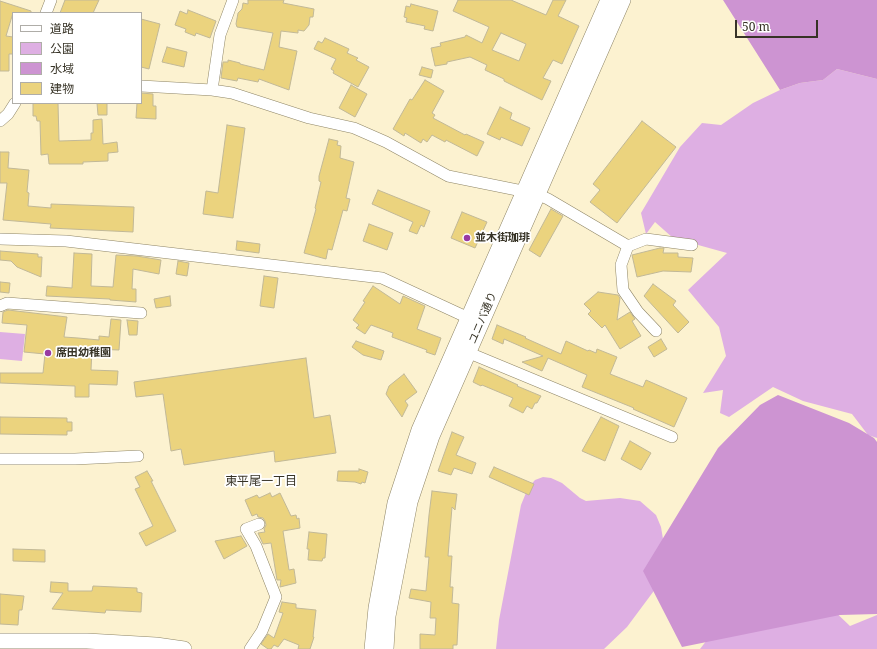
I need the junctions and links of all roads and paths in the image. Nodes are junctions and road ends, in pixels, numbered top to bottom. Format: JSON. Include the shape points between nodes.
{"nodes":[{"id":1,"x":51,"y":0,"type":"edge"},
{"id":2,"x":233,"y":0,"type":"edge"},
{"id":3,"x":608,"y":0,"type":"edge"},
{"id":4,"x":623,"y":0,"type":"edge"},
{"id":5,"x":46,"y":12,"type":"edge"},
{"id":6,"x":142,"y":86,"type":"edge"},
{"id":7,"x":212,"y":90,"type":"junction"},
{"id":8,"x":14,"y":104,"type":"edge"},
{"id":9,"x":0,"y":121,"type":"edge"},
{"id":10,"x":530,"y":193,"type":"junction"},
{"id":11,"x":0,"y":239,"type":"edge"},
{"id":12,"x":692,"y":245,"type":"dead end"},
{"id":13,"x":628,"y":246,"type":"junction"},
{"id":14,"x":0,"y":306,"type":"edge"},
{"id":15,"x":141,"y":313,"type":"dead end"},
{"id":16,"x":475,"y":320,"type":"junction"},
{"id":17,"x":656,"y":331,"type":"dead end"},
{"id":18,"x":462,"y":350,"type":"junction"},
{"id":19,"x":672,"y":438,"type":"dead end"},
{"id":20,"x":138,"y":456,"type":"dead end"},
{"id":21,"x":0,"y":459,"type":"edge"},
{"id":22,"x":259,"y":524,"type":"dead end"},
{"id":23,"x":0,"y":641,"type":"edge"},
{"id":24,"x":37,"y":645,"type":"edge"},
{"id":25,"x":177,"y":648,"type":"edge"},
{"id":26,"x":250,"y":649,"type":"edge"},
{"id":27,"x":372,"y":649,"type":"edge"},
{"id":28,"x":386,"y":649,"type":"edge"}],
"edges":[{"from":1,"to":5,"type":"street"},
{"from":2,"to":7,"type":"street","via":[[220,35]]},
{"from":3,"to":10,"type":"street","name":"ユニバ通り"},
{"from":4,"to":10,"type":"street","name":"ユニバ通り"},
{"from":6,"to":7,"type":"street"},
{"from":7,"to":10,"type":"street","via":[[232,93],[308,118],[354,128],[386,142],[448,176]]},
{"from":8,"to":9,"type":"street"},
{"from":10,"to":13,"type":"street","via":[[548,199]]},
{"from":10,"to":16,"type":"street","name":"ユニバ通り"},
{"from":11,"to":16,"type":"street","via":[[66,241],[382,278]]},
{"from":12,"to":13,"type":"street","via":[[646,239]]},
{"from":13,"to":17,"type":"street","via":[[621,266],[623,290],[638,312]]},
{"from":14,"to":15,"type":"street","via":[[7,303]]},
{"from":16,"to":18,"type":"street","name":"ユニバ通り"},
{"from":18,"to":19,"type":"street"},
{"from":18,"to":27,"type":"street","name":"ユニバ通り","via":[[419,430],[395,503],[376,608]]},
{"from":18,"to":28,"type":"street","name":"ユニバ通り","via":[[410,502],[388,616]]},
{"from":20,"to":21,"type":"street"},
{"from":22,"to":26,"type":"street","via":[[246,529],[256,546],[276,597],[262,631]]},
{"from":23,"to":24,"type":"street"},
{"from":24,"to":25,"type":"street","via":[[87,641]]}]}
